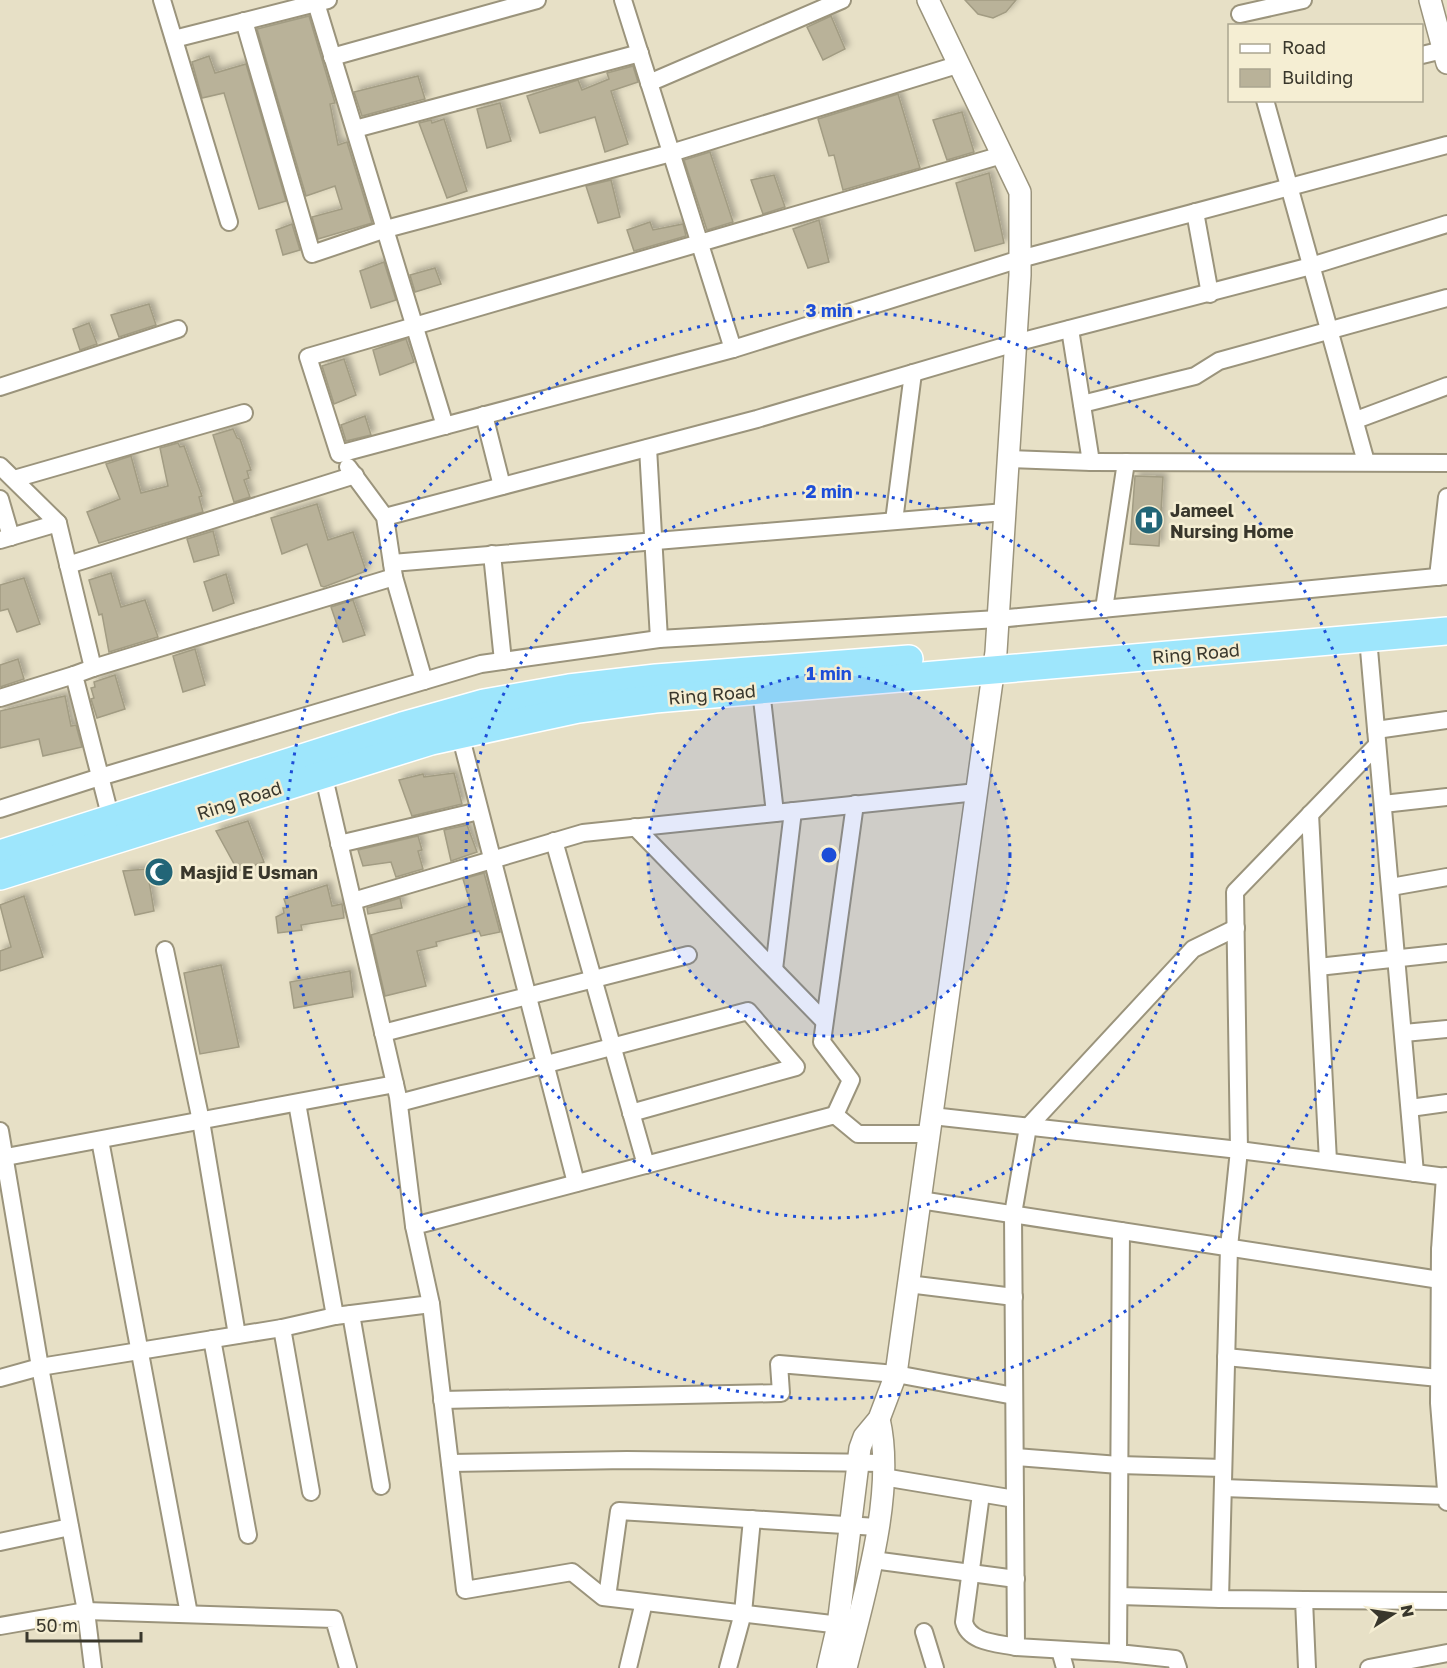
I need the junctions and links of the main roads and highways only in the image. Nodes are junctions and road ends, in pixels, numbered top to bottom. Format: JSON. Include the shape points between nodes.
{"nodes":[{"id":1,"x":1447,"y":613,"type":"edge"},
{"id":2,"x":1447,"y":631,"type":"edge"},
{"id":3,"x":995,"y":661,"type":"junction"},
{"id":4,"x":0,"y":854,"type":"edge"},
{"id":5,"x":0,"y":876,"type":"edge"}],
"edges":[{"from":1,"to":3,"type":"highway","name":"Ring Road"},
{"from":2,"to":3,"type":"highway","name":"Ring Road"},
{"from":3,"to":4,"type":"highway","name":"Ring Road","via":[[656,678],[484,703]]},
{"from":3,"to":5,"type":"highway","name":"Ring Road","via":[[578,708],[460,734],[323,773]]}]}
